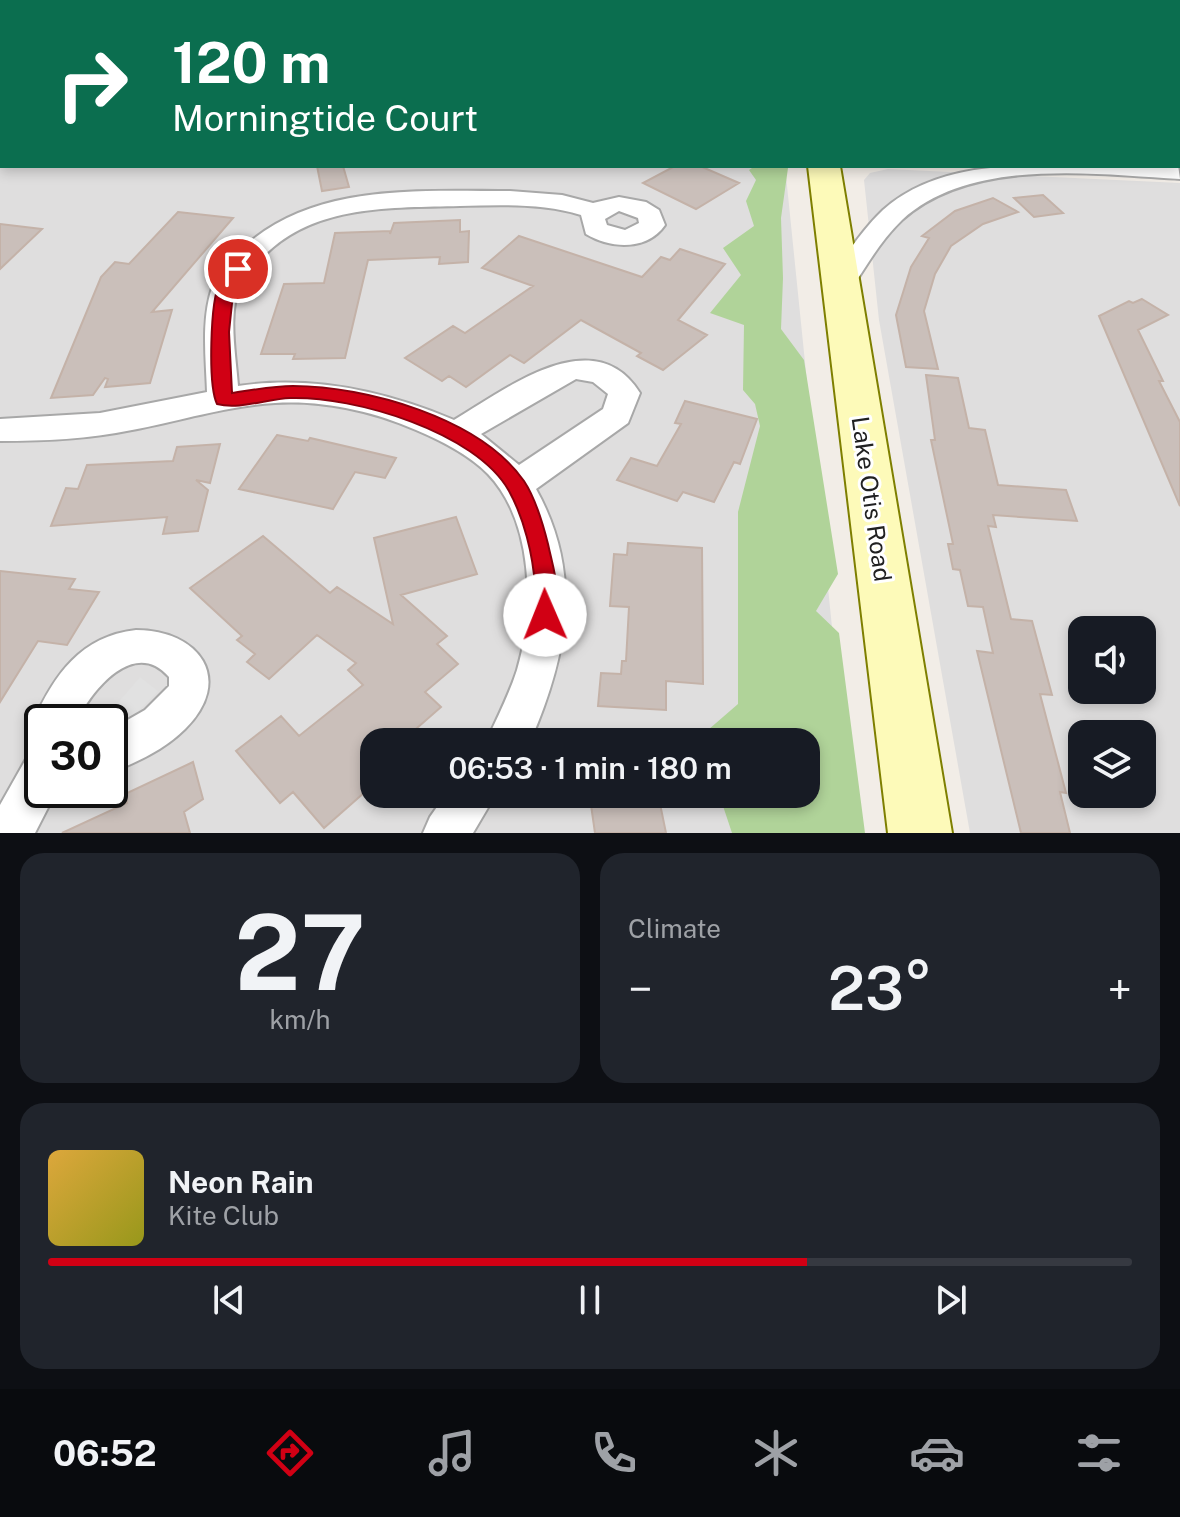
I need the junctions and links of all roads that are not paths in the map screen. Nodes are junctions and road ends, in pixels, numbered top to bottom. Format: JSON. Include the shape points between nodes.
{"nodes":[{"id":1,"x":824,"y":168,"type":"edge"},
{"id":2,"x":1042,"y":168,"type":"edge"},
{"id":3,"x":1109,"y":168,"type":"edge"},
{"id":4,"x":1180,"y":172,"type":"edge"},
{"id":5,"x":596,"y":212,"type":"dead end"},
{"id":6,"x":841,"y":283,"type":"junction"},
{"id":7,"x":223,"y":400,"type":"junction"},
{"id":8,"x":0,"y":430,"type":"edge"},
{"id":9,"x":456,"y":434,"type":"junction"},
{"id":10,"x":516,"y":485,"type":"junction"},
{"id":11,"x":65,"y":704,"type":"edge"},
{"id":12,"x":514,"y":728,"type":"edge"},
{"id":13,"x":128,"y":743,"type":"edge"},
{"id":14,"x":24,"y":808,"type":"edge"},
{"id":15,"x":463,"y":808,"type":"edge"},
{"id":16,"x":10,"y":833,"type":"edge"},
{"id":17,"x":446,"y":833,"type":"edge"},
{"id":18,"x":920,"y":833,"type":"edge"}],
"edges":[{"from":1,"to":6,"type":"main road","name":"Lake Otis Road"},
{"from":2,"to":6,"type":"street","via":[[994,174],[925,194],[896,211],[874,234]]},
{"from":3,"to":4,"type":"street"},
{"from":5,"to":7,"type":"street","via":[[554,200],[392,200],[348,205],[301,219],[250,253],[227,284],[221,332]]},
{"from":6,"to":18,"type":"main road","name":"Lake Otis Road"},
{"from":7,"to":8,"type":"street","via":[[113,422]]},
{"from":7,"to":9,"type":"street","via":[[292,392],[349,397],[392,407]]},
{"from":9,"to":10,"type":"street"},
{"from":9,"to":10,"type":"street","via":[[573,369],[614,380],[624,393],[617,415]]},
{"from":10,"to":12,"type":"street","via":[[534,526],[546,586],[543,645]]},
{"from":11,"to":13,"type":"street","via":[[81,676],[103,658],[134,646],[163,649],[183,661],[191,673],[184,699],[152,730]]},
{"from":14,"to":16,"type":"street"},
{"from":15,"to":17,"type":"street"}]}
